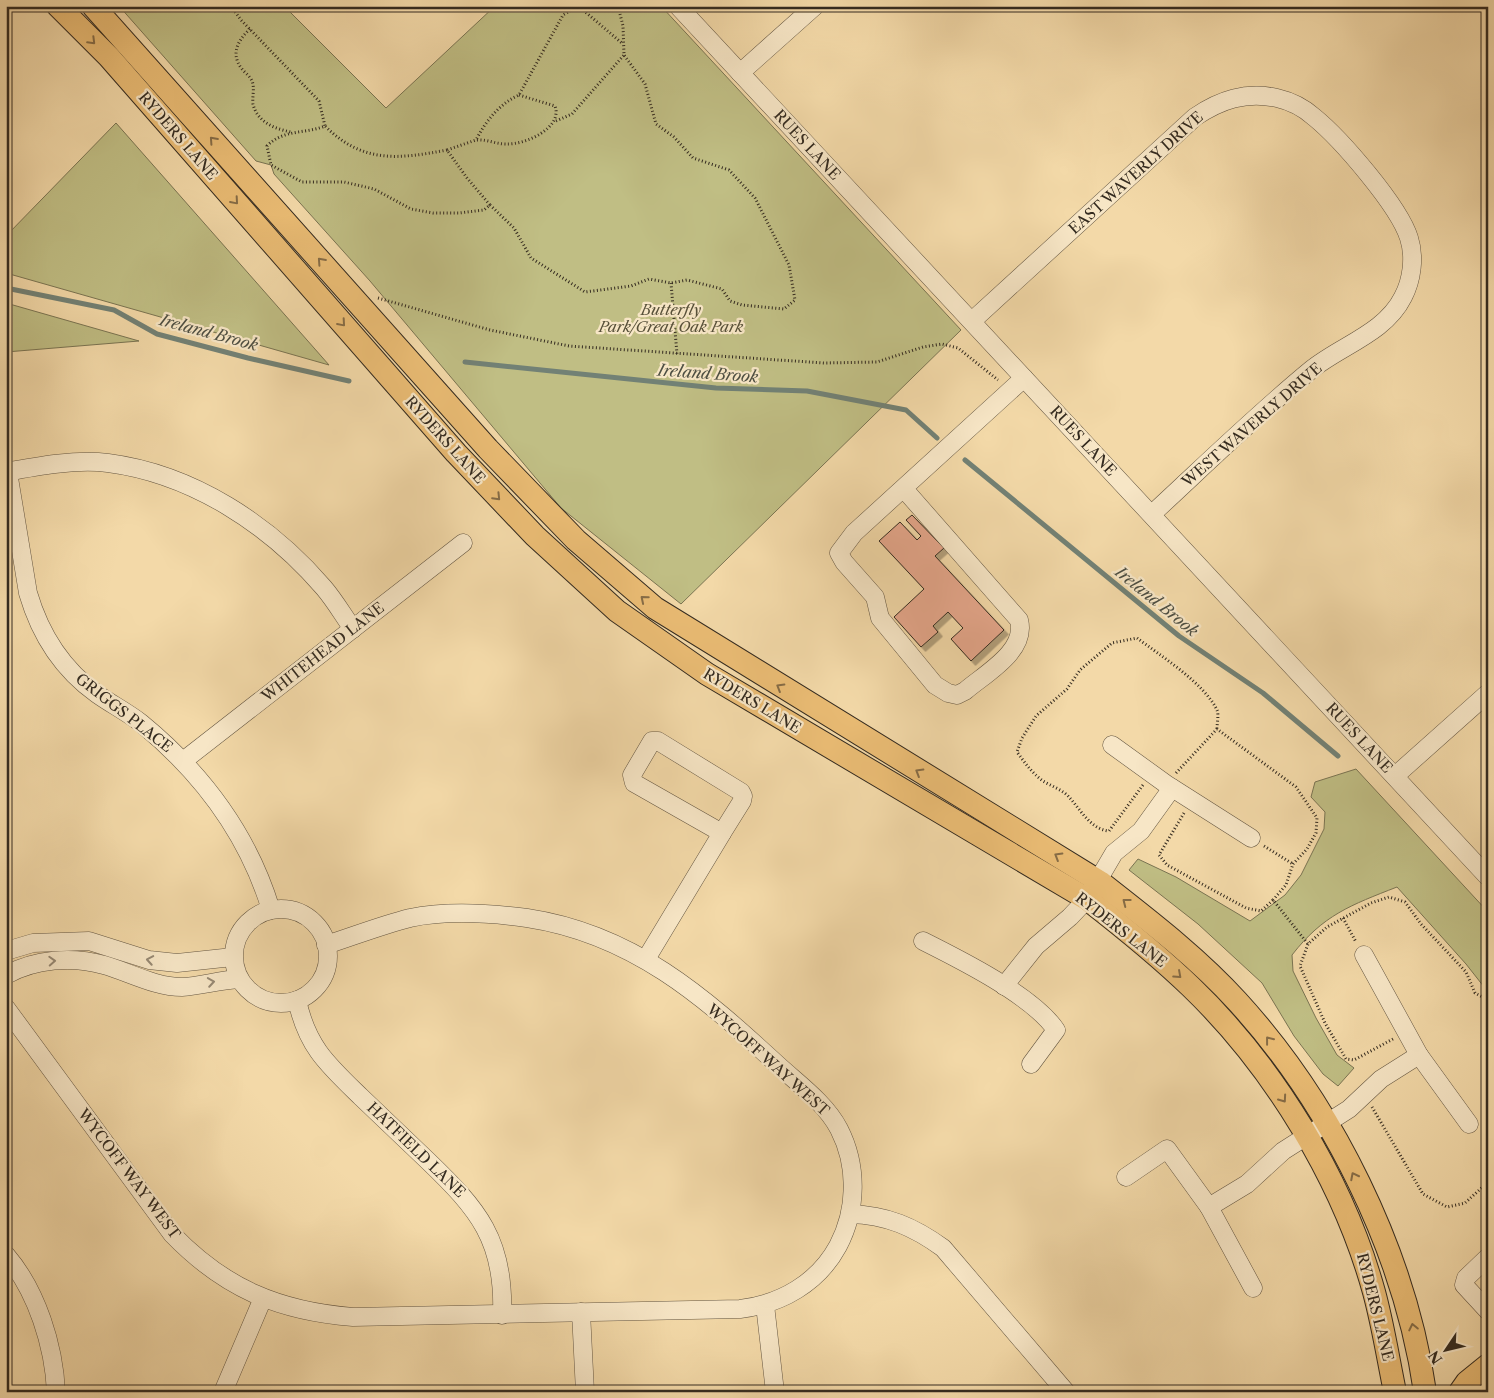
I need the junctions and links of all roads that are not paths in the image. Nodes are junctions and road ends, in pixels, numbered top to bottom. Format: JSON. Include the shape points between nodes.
{"nodes":[{"id":1,"x":58,"y":6,"type":"edge"},
{"id":2,"x":93,"y":6,"type":"edge"},
{"id":3,"x":678,"y":6,"type":"edge"},
{"id":4,"x":815,"y":6,"type":"edge"},
{"id":5,"x":740,"y":74,"type":"junction"},
{"id":6,"x":1323,"y":125,"type":"joint"},
{"id":7,"x":972,"y":321,"type":"junction"},
{"id":8,"x":1024,"y":378,"type":"junction"},
{"id":9,"x":7,"y":472,"type":"edge"},
{"id":10,"x":904,"y":489,"type":"junction"},
{"id":11,"x":1152,"y":514,"type":"junction"},
{"id":12,"x":463,"y":543,"type":"dead end"},
{"id":13,"x":353,"y":629,"type":"junction"},
{"id":14,"x":1488,"y":693,"type":"edge"},
{"id":15,"x":1112,"y":744,"type":"dead end"},
{"id":16,"x":183,"y":761,"type":"junction"},
{"id":17,"x":1395,"y":776,"type":"junction"},
{"id":18,"x":1169,"y":786,"type":"junction"},
{"id":19,"x":722,"y":833,"type":"junction"},
{"id":20,"x":1251,"y":838,"type":"road end"},
{"id":21,"x":1488,"y":877,"type":"edge"},
{"id":22,"x":1093,"y":891,"type":"junction"},
{"id":23,"x":271,"y":910,"type":"junction"},
{"id":24,"x":923,"y":941,"type":"dead end"},
{"id":25,"x":326,"y":945,"type":"junction"},
{"id":26,"x":6,"y":951,"type":"edge"},
{"id":27,"x":1364,"y":955,"type":"road end"},
{"id":28,"x":233,"y":957,"type":"junction"},
{"id":29,"x":646,"y":959,"type":"junction"},
{"id":30,"x":6,"y":975,"type":"edge"},
{"id":31,"x":239,"y":979,"type":"junction"},
{"id":32,"x":1004,"y":986,"type":"junction"},
{"id":33,"x":297,"y":1000,"type":"junction"},
{"id":34,"x":6,"y":1008,"type":"edge"},
{"id":35,"x":1419,"y":1055,"type":"junction"},
{"id":36,"x":1031,"y":1064,"type":"dead end"},
{"id":37,"x":1328,"y":1122,"type":"junction"},
{"id":38,"x":1469,"y":1124,"type":"dead end"},
{"id":39,"x":1307,"y":1135,"type":"junction"},
{"id":40,"x":1126,"y":1176,"type":"dead end"},
{"id":41,"x":1209,"y":1207,"type":"junction"},
{"id":42,"x":850,"y":1214,"type":"junction"},
{"id":43,"x":6,"y":1255,"type":"edge"},
{"id":44,"x":1488,"y":1257,"type":"edge"},
{"id":45,"x":1253,"y":1288,"type":"dead end"},
{"id":46,"x":263,"y":1298,"type":"junction"},
{"id":47,"x":765,"y":1304,"type":"junction"},
{"id":48,"x":1488,"y":1311,"type":"edge"},
{"id":49,"x":581,"y":1312,"type":"junction"},
{"id":50,"x":502,"y":1314,"type":"junction"},
{"id":51,"x":1488,"y":1365,"type":"edge"},
{"id":52,"x":56,"y":1392,"type":"edge"},
{"id":53,"x":223,"y":1392,"type":"edge"},
{"id":54,"x":585,"y":1392,"type":"edge"},
{"id":55,"x":775,"y":1392,"type":"edge"},
{"id":56,"x":1066,"y":1392,"type":"edge"},
{"id":57,"x":1395,"y":1392,"type":"edge"},
{"id":58,"x":1425,"y":1392,"type":"edge"},
{"id":59,"x":1460,"y":1392,"type":"edge"}],
"edges":[{"from":1,"to":22,"type":"main road","name":"RYDERS LANE","one_way":true,"via":[[109,57],[456,453],[535,536],[617,611],[707,674]]},
{"from":22,"to":2,"type":"main road","name":"RYDERS LANE","one_way":true,"via":[[655,608],[576,540],[488,449]]},
{"from":3,"to":5,"type":"street","name":"RUES LANE"},
{"from":4,"to":5,"type":"street"},
{"from":5,"to":7,"type":"street","name":"RUES LANE"},
{"from":6,"to":7,"type":"street","name":"EAST WAVERLY DRIVE","via":[[1296,105],[1278,98],[1239,97],[1211,106],[1195,117]]},
{"from":6,"to":11,"type":"street","name":"WEST WAVERLY DRIVE","via":[[1352,156],[1403,223],[1411,247],[1412,264],[1410,281],[1403,297],[1382,324],[1313,368]]},
{"from":7,"to":8,"type":"street","name":"RUES LANE"},
{"from":8,"to":10,"type":"street"},
{"from":8,"to":11,"type":"street","name":"RUES LANE"},
{"from":9,"to":13,"type":"street","via":[[48,465],[108,463],[144,471],[204,494],[244,516],[301,562],[326,590]]},
{"from":9,"to":16,"type":"street","name":"GRIGGS PLACE","via":[[28,593],[48,642],[83,683],[140,723]]},
{"from":10,"to":10,"type":"street","via":[[854,533],[839,553],[875,597],[880,618],[935,685],[958,695],[1016,646],[1021,628],[1019,620]]},
{"from":11,"to":17,"type":"street","name":"RUES LANE"},
{"from":12,"to":13,"type":"street","name":"WHITEHEAD LANE"},
{"from":13,"to":16,"type":"street","name":"WHITEHEAD LANE"},
{"from":14,"to":17,"type":"street"},
{"from":15,"to":18,"type":"street"},
{"from":16,"to":23,"type":"street","name":"GRIGGS PLACE","via":[[229,816],[261,879]]},
{"from":17,"to":21,"type":"street","name":"RUES LANE"},
{"from":18,"to":20,"type":"street"},
{"from":18,"to":22,"type":"street","via":[[1141,831],[1114,853]]},
{"from":19,"to":19,"type":"street","via":[[742,801],[741,792],[658,741],[652,741],[632,775],[634,783]]},
{"from":19,"to":29,"type":"street"},
{"from":22,"to":32,"type":"street","via":[[1070,917],[1036,946]]},
{"from":37,"to":22,"type":"main road","name":"RYDERS LANE","one_way":true,"via":[[1268,1038],[1237,1001],[1152,922]]},
{"from":22,"to":39,"type":"main road","name":"RYDERS LANE","one_way":true,"via":[[1140,941],[1192,988],[1256,1062]]},
{"from":23,"to":25,"type":"street","via":[[285,909],[312,920]]},
{"from":23,"to":28,"type":"street","via":[[256,916],[243,927]]},
{"from":24,"to":32,"type":"street","via":[[965,961]]},
{"from":25,"to":29,"type":"street","via":[[411,918],[489,914],[566,927],[603,939]]},
{"from":25,"to":33,"type":"street","via":[[328,959],[325,972],[314,989]]},
{"from":28,"to":26,"type":"street","one_way":true,"via":[[177,963],[149,960],[88,941],[33,943]]},
{"from":27,"to":35,"type":"street"},
{"from":28,"to":31,"type":"street"},
{"from":29,"to":42,"type":"street","name":"WYCOFF WAY WEST","via":[[732,1023],[824,1107],[848,1152],[853,1177]]},
{"from":30,"to":31,"type":"street","one_way":true,"via":[[44,962],[77,960],[181,987]]},
{"from":31,"to":33,"type":"street","via":[[247,989],[264,1000],[284,1003]]},
{"from":32,"to":36,"type":"street","via":[[1049,1020],[1056,1030]]},
{"from":33,"to":50,"type":"street","name":"HATFIELD LANE","via":[[306,1032],[332,1069],[461,1192],[476,1211],[499,1264]]},
{"from":34,"to":46,"type":"street","name":"WYCOFF WAY WEST","via":[[172,1234],[210,1268]]},
{"from":35,"to":37,"type":"street","via":[[1381,1079],[1349,1109]]},
{"from":35,"to":38,"type":"street"},
{"from":37,"to":39,"type":"street"},
{"from":58,"to":37,"type":"main road","name":"RYDERS LANE","one_way":true,"via":[[1401,1282]]},
{"from":39,"to":41,"type":"street","via":[[1283,1151],[1247,1184]]},
{"from":39,"to":57,"type":"main road","name":"RYDERS LANE","via":[[1358,1244],[1382,1323]]},
{"from":40,"to":41,"type":"street","via":[[1167,1149]]},
{"from":41,"to":45,"type":"street"},
{"from":42,"to":47,"type":"street","name":"WYCOFF WAY WEST","via":[[841,1240],[820,1271],[789,1295]]},
{"from":42,"to":56,"type":"street","via":[[879,1216],[907,1225],[943,1248]]},
{"from":43,"to":52,"type":"street","via":[[38,1308],[55,1364]]},
{"from":44,"to":48,"type":"street","via":[[1466,1278],[1464,1285]]},
{"from":46,"to":50,"type":"street","name":"WYCOFF WAY WEST","via":[[302,1311],[353,1317]]},
{"from":46,"to":53,"type":"street"},
{"from":47,"to":49,"type":"street","name":"WYCOFF WAY WEST","via":[[740,1309]]},
{"from":47,"to":55,"type":"street"},
{"from":49,"to":50,"type":"street","name":"WYCOFF WAY WEST"},
{"from":49,"to":54,"type":"street"},
{"from":51,"to":59,"type":"main road"}]}
